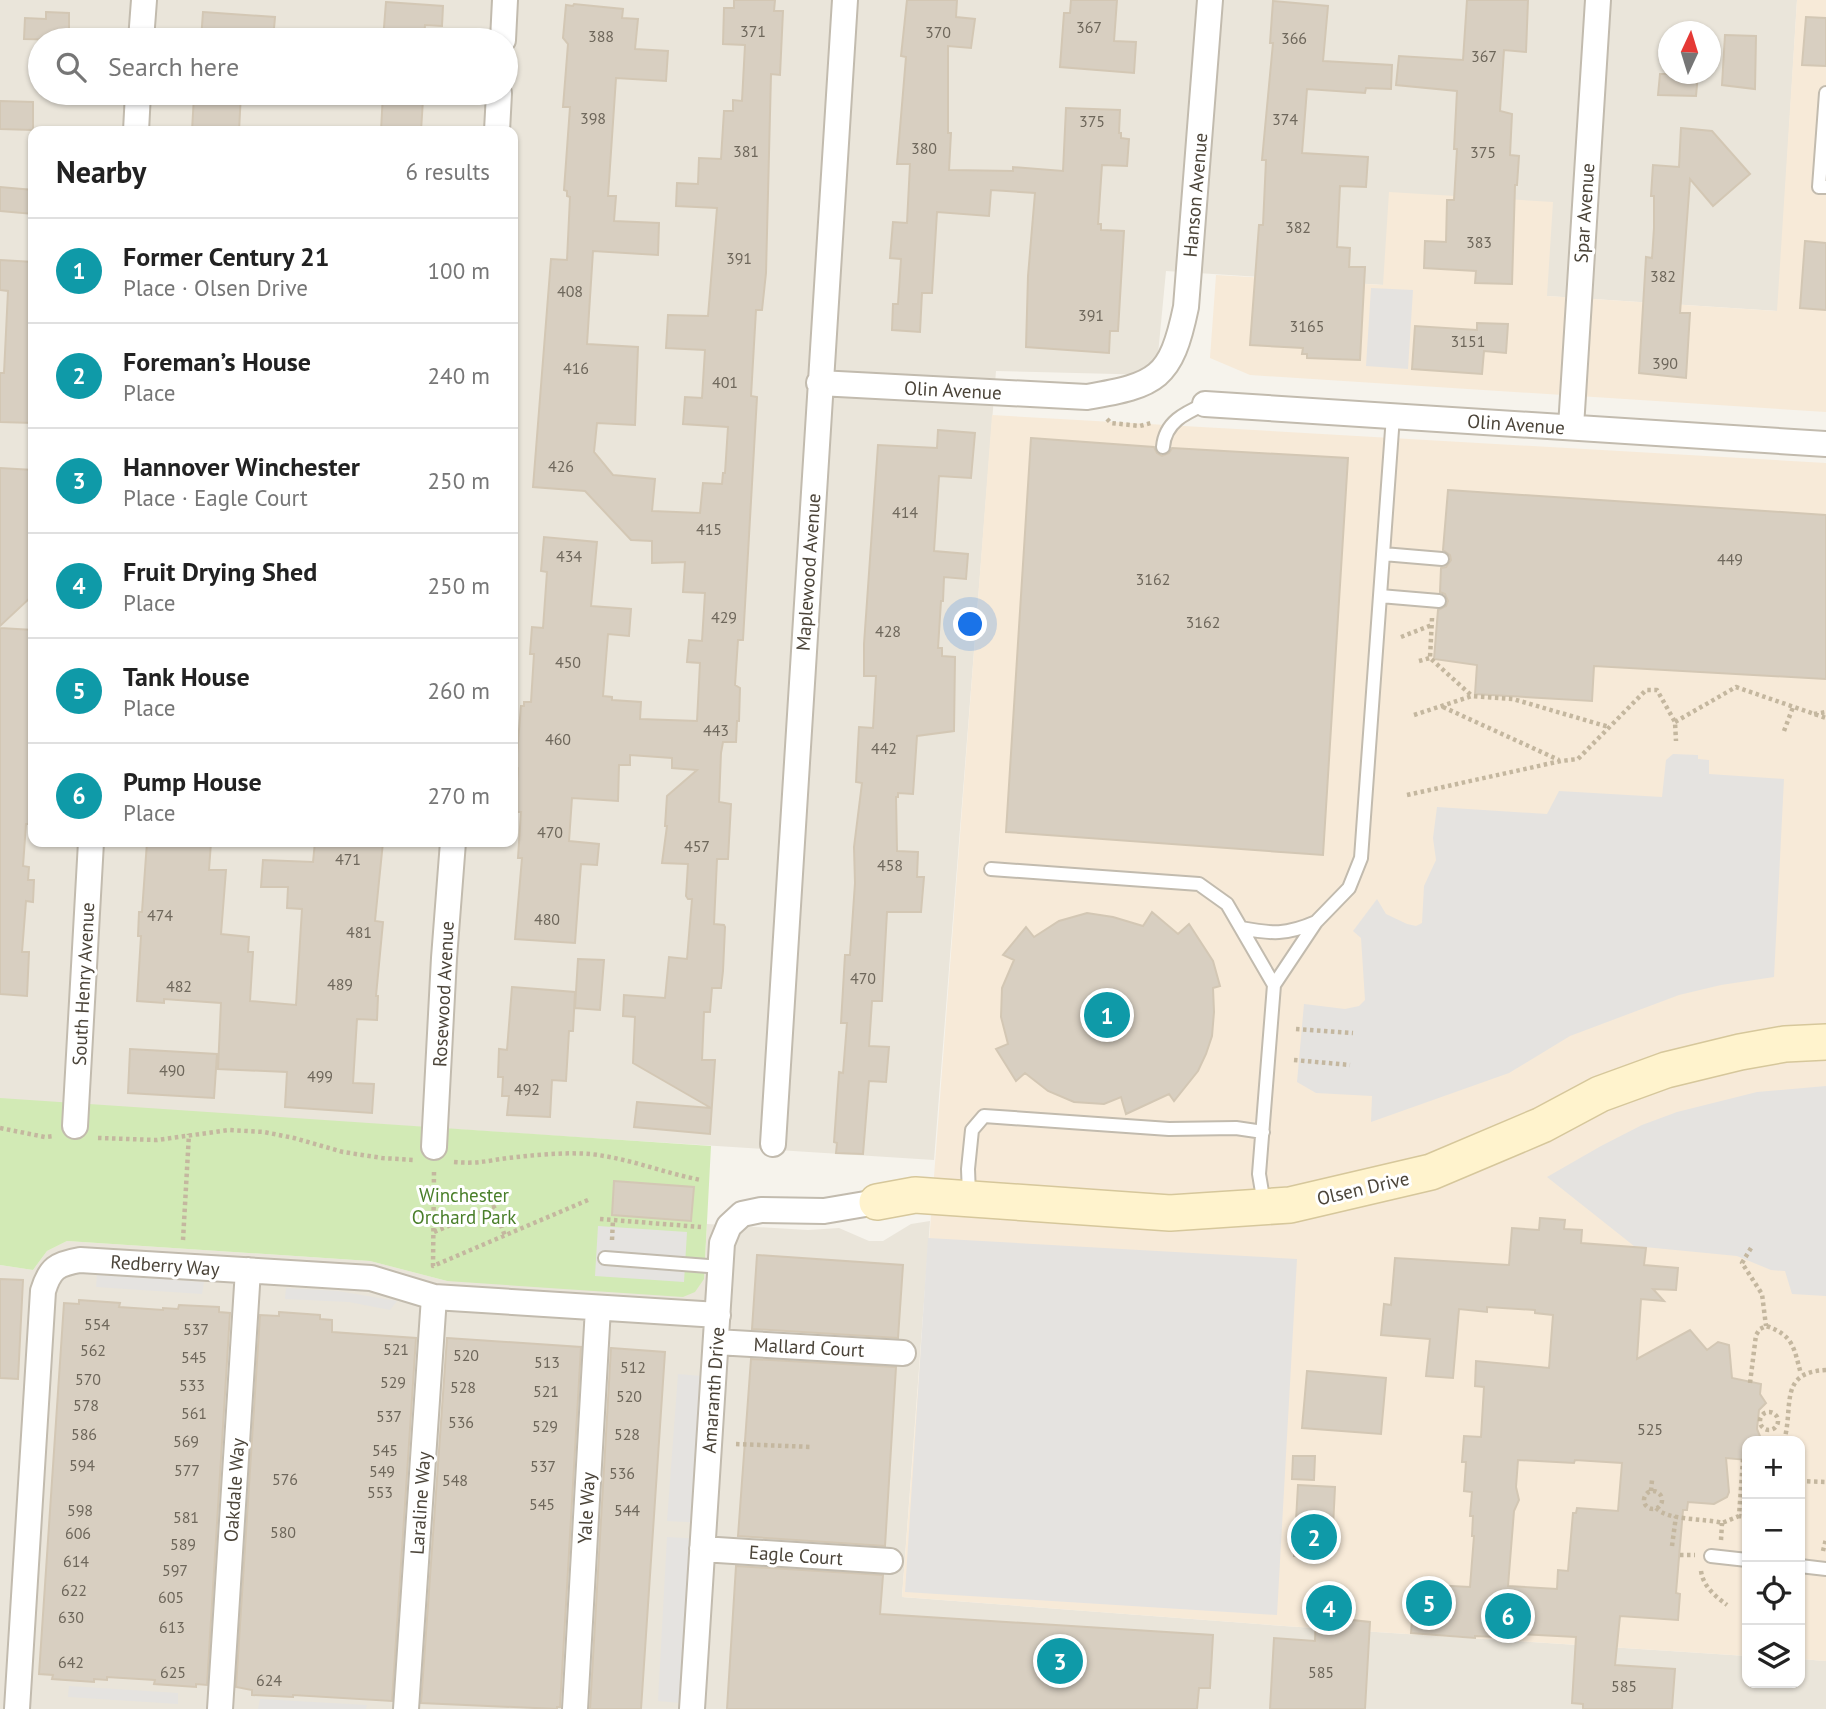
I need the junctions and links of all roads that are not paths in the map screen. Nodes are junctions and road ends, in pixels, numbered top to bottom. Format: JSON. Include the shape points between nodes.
{"nodes":[{"id":1,"x":144,"y":0,"type":"edge"},
{"id":2,"x":505,"y":0,"type":"edge"},
{"id":3,"x":845,"y":0,"type":"edge"},
{"id":4,"x":1210,"y":0,"type":"edge"},
{"id":5,"x":1598,"y":0,"type":"edge"},
{"id":6,"x":142,"y":28,"type":"edge"},
{"id":7,"x":504,"y":28,"type":"edge"},
{"id":8,"x":1826,"y":93,"type":"edge"},
{"id":9,"x":137,"y":105,"type":"edge"},
{"id":10,"x":498,"y":105,"type":"edge"},
{"id":11,"x":136,"y":126,"type":"edge"},
{"id":12,"x":497,"y":126,"type":"edge"},
{"id":13,"x":1826,"y":187,"type":"edge"},
{"id":14,"x":1152,"y":380,"type":"joint"},
{"id":15,"x":819,"y":383,"type":"junction"},
{"id":16,"x":1205,"y":404,"type":"joint"},
{"id":17,"x":1393,"y":416,"type":"junction"},
{"id":18,"x":1571,"y":427,"type":"junction"},
{"id":19,"x":1826,"y":444,"type":"edge"},
{"id":20,"x":1163,"y":447,"type":"dead end"},
{"id":21,"x":1383,"y":554,"type":"junction"},
{"id":22,"x":1442,"y":558,"type":"dead end"},
{"id":23,"x":1380,"y":596,"type":"junction"},
{"id":24,"x":1436,"y":601,"type":"road end"},
{"id":25,"x":91,"y":847,"type":"edge"},
{"id":26,"x":453,"y":847,"type":"edge"},
{"id":27,"x":991,"y":869,"type":"dead end"},
{"id":28,"x":1316,"y":922,"type":"junction"},
{"id":29,"x":1241,"y":928,"type":"junction"},
{"id":30,"x":1274,"y":985,"type":"junction"},
{"id":31,"x":1826,"y":1042,"type":"edge"},
{"id":32,"x":1263,"y":1132,"type":"junction"},
{"id":33,"x":77,"y":1133,"type":"road end"},
{"id":34,"x":773,"y":1144,"type":"dead end"},
{"id":35,"x":434,"y":1157,"type":"road end"},
{"id":36,"x":969,"y":1198,"type":"junction"},
{"id":37,"x":877,"y":1202,"type":"joint"},
{"id":38,"x":1264,"y":1207,"type":"junction"},
{"id":39,"x":605,"y":1258,"type":"dead end"},
{"id":40,"x":721,"y":1267,"type":"junction"},
{"id":41,"x":248,"y":1270,"type":"junction"},
{"id":42,"x":434,"y":1297,"type":"junction"},
{"id":43,"x":598,"y":1308,"type":"junction"},
{"id":44,"x":718,"y":1315,"type":"junction"},
{"id":45,"x":716,"y":1342,"type":"junction"},
{"id":46,"x":902,"y":1353,"type":"dead end"},
{"id":47,"x":702,"y":1549,"type":"junction"},
{"id":48,"x":890,"y":1560,"type":"dead end"},
{"id":49,"x":1742,"y":1560,"type":"edge"},
{"id":50,"x":1706,"y":1561,"type":"road end"},
{"id":51,"x":1805,"y":1567,"type":"edge"},
{"id":52,"x":1826,"y":1569,"type":"edge"},
{"id":53,"x":17,"y":1709,"type":"edge"},
{"id":54,"x":220,"y":1709,"type":"edge"},
{"id":55,"x":406,"y":1709,"type":"edge"},
{"id":56,"x":575,"y":1709,"type":"edge"},
{"id":57,"x":692,"y":1709,"type":"edge"}],
"edges":[{"from":1,"to":6,"type":"street"},
{"from":2,"to":7,"type":"street"},
{"from":3,"to":15,"type":"street","name":"Maplewood Avenue"},
{"from":4,"to":14,"type":"street","name":"Hanson Avenue","via":[[1186,307],[1179,340],[1166,366]]},
{"from":5,"to":18,"type":"street","name":"Spar Avenue"},
{"from":8,"to":13,"type":"lane","via":[[1819,187]]},
{"from":9,"to":11,"type":"street"},
{"from":10,"to":12,"type":"street"},
{"from":14,"to":15,"type":"street","name":"Olin Avenue","via":[[1129,390],[1087,397]]},
{"from":15,"to":34,"type":"street","name":"Maplewood Avenue"},
{"from":16,"to":17,"type":"street","name":"Olin Avenue"},
{"from":16,"to":20,"type":"lane","via":[[1177,417]]},
{"from":17,"to":18,"type":"street","name":"Olin Avenue"},
{"from":17,"to":21,"type":"lane"},
{"from":18,"to":19,"type":"street","name":"Olin Avenue"},
{"from":21,"to":22,"type":"lane"},
{"from":21,"to":23,"type":"lane"},
{"from":23,"to":24,"type":"lane"},
{"from":23,"to":28,"type":"lane","via":[[1361,858],[1349,888]]},
{"from":25,"to":33,"type":"street","name":"South Henry Avenue"},
{"from":26,"to":35,"type":"street","name":"Rosewood Avenue"},
{"from":27,"to":29,"type":"lane","via":[[1199,884],[1227,904]]},
{"from":28,"to":29,"type":"lane","via":[[1280,934]]},
{"from":28,"to":30,"type":"lane"},
{"from":29,"to":30,"type":"lane"},
{"from":30,"to":32,"type":"lane"},
{"from":31,"to":38,"type":"street","name":"Olsen Drive","via":[[1762,1048],[1667,1070],[1600,1094],[1542,1125],[1431,1172],[1339,1195]]},
{"from":32,"to":36,"type":"lane","via":[[984,1116],[972,1130]]},
{"from":32,"to":38,"type":"lane","via":[[1259,1174]]},
{"from":36,"to":37,"type":"street","name":"Olsen Drive","via":[[915,1195]]},
{"from":36,"to":38,"type":"street","name":"Olsen Drive","via":[[1170,1213]]},
{"from":37,"to":40,"type":"street","name":"Amaranth Drive","via":[[824,1211],[742,1214],[729,1226],[722,1243]]},
{"from":39,"to":40,"type":"lane"},
{"from":40,"to":44,"type":"street","name":"Amaranth Drive"},
{"from":41,"to":42,"type":"street","name":"Redberry Way","via":[[371,1278]]},
{"from":41,"to":53,"type":"street","name":"Redberry Way","via":[[80,1260],[60,1264],[47,1278]]},
{"from":41,"to":54,"type":"street","name":"Oakdale Way"},
{"from":42,"to":43,"type":"street","name":"Redberry Way"},
{"from":42,"to":55,"type":"street","name":"Laraline Way"},
{"from":43,"to":44,"type":"street","name":"Redberry Way"},
{"from":43,"to":56,"type":"street","name":"Yale Way"},
{"from":44,"to":45,"type":"street","name":"Amaranth Drive"},
{"from":45,"to":46,"type":"street","name":"Mallard Court"},
{"from":45,"to":47,"type":"street","name":"Amaranth Drive"},
{"from":47,"to":48,"type":"street","name":"Eagle Court"},
{"from":47,"to":57,"type":"street","name":"Amaranth Drive"},
{"from":49,"to":50,"type":"lane"},
{"from":51,"to":52,"type":"lane"}]}
